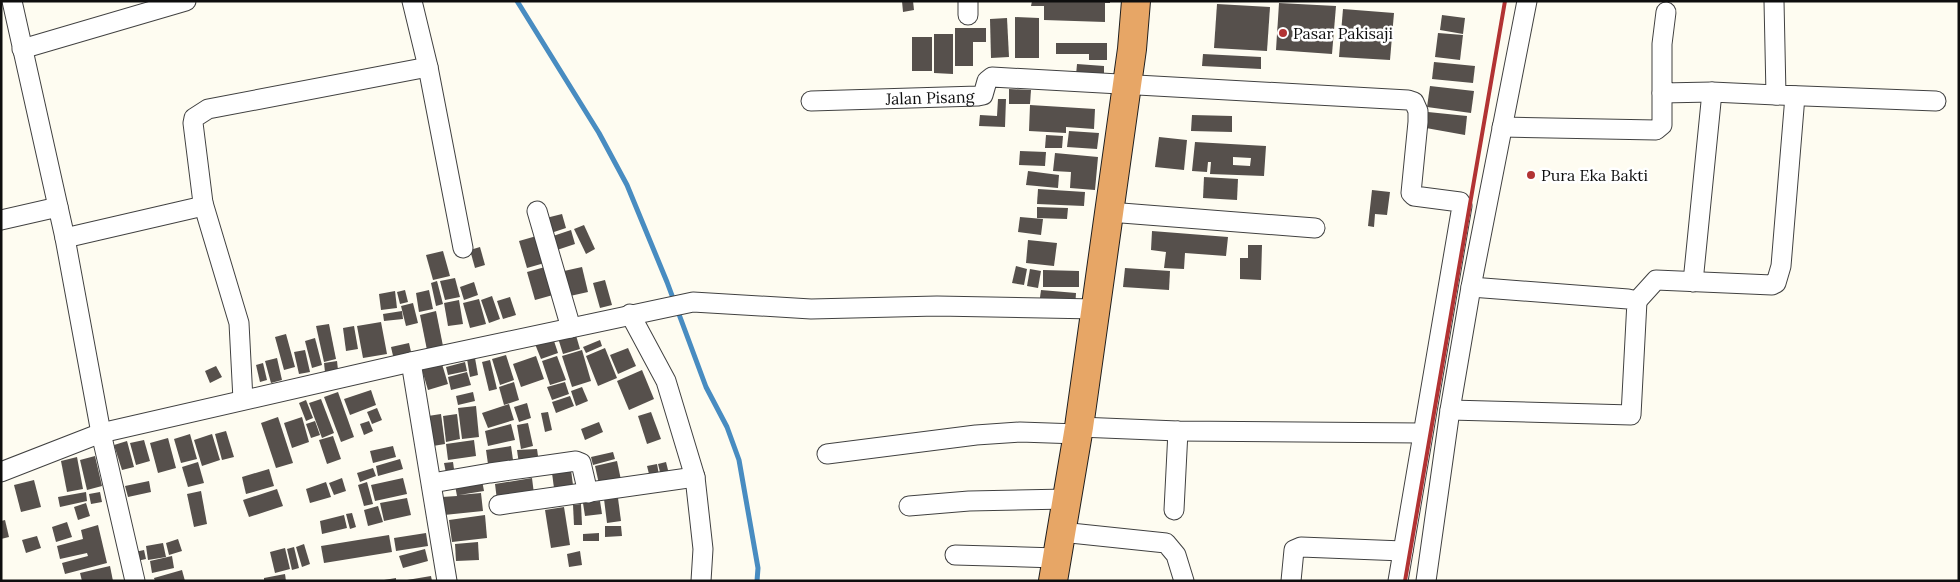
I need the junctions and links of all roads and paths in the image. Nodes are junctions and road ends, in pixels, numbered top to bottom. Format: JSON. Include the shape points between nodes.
{"nodes":[{"id":1,"x":12,"y":1,"type":"edge"},
{"id":2,"x":186,"y":1,"type":"edge"},
{"id":3,"x":412,"y":1,"type":"edge"},
{"id":4,"x":1136,"y":1,"type":"edge"},
{"id":5,"x":1527,"y":1,"type":"edge"},
{"id":6,"x":1774,"y":1,"type":"edge"},
{"id":7,"x":1666,"y":12,"type":"dead end"},
{"id":8,"x":22,"y":49,"type":"junction"},
{"id":9,"x":428,"y":67,"type":"junction"},
{"id":10,"x":1126,"y":84,"type":"junction"},
{"id":11,"x":1712,"y":92,"type":"junction"},
{"id":12,"x":1662,"y":93,"type":"junction"},
{"id":13,"x":1776,"y":95,"type":"junction"},
{"id":14,"x":1795,"y":96,"type":"junction"},
{"id":15,"x":811,"y":101,"type":"dead end"},
{"id":16,"x":1936,"y":101,"type":"dead end"},
{"id":17,"x":1502,"y":127,"type":"junction"},
{"id":18,"x":203,"y":203,"type":"junction"},
{"id":19,"x":58,"y":207,"type":"junction"},
{"id":20,"x":538,"y":211,"type":"dead end"},
{"id":21,"x":1109,"y":212,"type":"junction"},
{"id":22,"x":1,"y":220,"type":"edge"},
{"id":23,"x":1315,"y":228,"type":"dead end"},
{"id":24,"x":65,"y":238,"type":"junction"},
{"id":25,"x":463,"y":248,"type":"dead end"},
{"id":26,"x":1693,"y":282,"type":"junction"},
{"id":27,"x":1471,"y":287,"type":"junction"},
{"id":28,"x":1637,"y":301,"type":"junction"},
{"id":29,"x":1096,"y":309,"type":"junction"},
{"id":30,"x":632,"y":314,"type":"junction"},
{"id":31,"x":571,"y":328,"type":"junction"},
{"id":32,"x":411,"y":362,"type":"junction"},
{"id":33,"x":243,"y":400,"type":"junction"},
{"id":34,"x":1450,"y":410,"type":"junction"},
{"id":35,"x":1079,"y":430,"type":"junction"},
{"id":36,"x":1178,"y":431,"type":"junction"},
{"id":37,"x":101,"y":433,"type":"junction"},
{"id":38,"x":1421,"y":433,"type":"junction"},
{"id":39,"x":827,"y":454,"type":"dead end"},
{"id":40,"x":1,"y":472,"type":"edge"},
{"id":41,"x":695,"y":477,"type":"junction"},
{"id":42,"x":432,"y":484,"type":"junction"},
{"id":43,"x":588,"y":493,"type":"junction"},
{"id":44,"x":1067,"y":499,"type":"junction"},
{"id":45,"x":499,"y":505,"type":"dead end"},
{"id":46,"x":909,"y":506,"type":"dead end"},
{"id":47,"x":1174,"y":510,"type":"dead end"},
{"id":48,"x":1403,"y":552,"type":"junction"},
{"id":49,"x":955,"y":555,"type":"dead end"},
{"id":50,"x":1057,"y":557,"type":"edge"},
{"id":51,"x":135,"y":581,"type":"edge"},
{"id":52,"x":447,"y":581,"type":"edge"},
{"id":53,"x":701,"y":581,"type":"edge"},
{"id":54,"x":1184,"y":581,"type":"edge"},
{"id":55,"x":1291,"y":581,"type":"edge"},
{"id":56,"x":1398,"y":581,"type":"edge"},
{"id":57,"x":1426,"y":581,"type":"edge"}],
"edges":[{"from":1,"to":8,"type":"street"},
{"from":2,"to":8,"type":"street"},
{"from":3,"to":9,"type":"street"},
{"from":4,"to":10,"type":"highway"},
{"from":5,"to":17,"type":"street"},
{"from":6,"to":13,"type":"street"},
{"from":7,"to":12,"type":"street"},
{"from":8,"to":19,"type":"street"},
{"from":9,"to":18,"type":"street","via":[[208,109],[198,114],[193,124]]},
{"from":9,"to":25,"type":"street"},
{"from":10,"to":15,"type":"street","name":"Jalan Pisang","via":[[992,77],[981,95]]},
{"from":10,"to":21,"type":"highway"},
{"from":10,"to":38,"type":"street","via":[[1414,102],[1418,122],[1412,193],[1414,196],[1460,202],[1462,206]]},
{"from":11,"to":12,"type":"street"},
{"from":11,"to":13,"type":"street"},
{"from":11,"to":26,"type":"street"},
{"from":12,"to":17,"type":"street","via":[[1662,125],[1656,130]]},
{"from":13,"to":14,"type":"street"},
{"from":14,"to":16,"type":"street"},
{"from":14,"to":26,"type":"street","via":[[1781,266],[1776,283]]},
{"from":17,"to":27,"type":"street"},
{"from":18,"to":24,"type":"street","via":[[199,207]]},
{"from":18,"to":33,"type":"street","via":[[239,323]]},
{"from":19,"to":22,"type":"street"},
{"from":19,"to":24,"type":"street"},
{"from":20,"to":31,"type":"street"},
{"from":21,"to":23,"type":"street"},
{"from":21,"to":29,"type":"highway"},
{"from":24,"to":37,"type":"street"},
{"from":26,"to":28,"type":"street","via":[[1656,280]]},
{"from":27,"to":28,"type":"street"},
{"from":27,"to":34,"type":"street"},
{"from":28,"to":34,"type":"street","via":[[1631,415]]},
{"from":29,"to":30,"type":"street","via":[[937,306],[811,309],[692,302]]},
{"from":29,"to":35,"type":"highway"},
{"from":30,"to":31,"type":"street"},
{"from":30,"to":41,"type":"street","via":[[666,381]]},
{"from":31,"to":32,"type":"street"},
{"from":32,"to":33,"type":"street"},
{"from":32,"to":42,"type":"street"},
{"from":33,"to":37,"type":"street"},
{"from":34,"to":57,"type":"street"},
{"from":35,"to":36,"type":"street"},
{"from":35,"to":39,"type":"street","via":[[976,435]]},
{"from":35,"to":44,"type":"highway"},
{"from":36,"to":38,"type":"street"},
{"from":36,"to":47,"type":"street"},
{"from":37,"to":40,"type":"street"},
{"from":37,"to":51,"type":"street"},
{"from":38,"to":48,"type":"street"},
{"from":41,"to":43,"type":"street"},
{"from":41,"to":53,"type":"street","via":[[703,550]]},
{"from":42,"to":43,"type":"street","via":[[581,462]]},
{"from":42,"to":52,"type":"street"},
{"from":43,"to":45,"type":"street"},
{"from":44,"to":46,"type":"street"},
{"from":44,"to":50,"type":"highway"},
{"from":48,"to":55,"type":"street","via":[[1301,547],[1294,550],[1292,556]]},
{"from":48,"to":56,"type":"street"},
{"from":49,"to":50,"type":"street"},
{"from":50,"to":54,"type":"street","via":[[1166,543],[1176,555]]}]}
